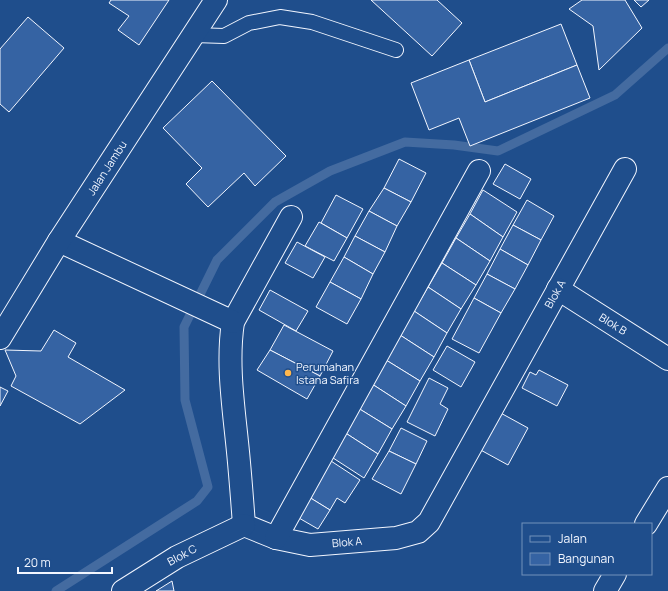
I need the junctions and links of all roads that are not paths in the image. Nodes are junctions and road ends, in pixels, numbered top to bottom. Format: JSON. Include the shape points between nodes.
{"nodes":[{"id":1,"x":216,"y":0,"type":"edge"},
{"id":2,"x":194,"y":35,"type":"junction"},
{"id":3,"x":396,"y":50,"type":"dead end"},
{"id":4,"x":625,"y":169,"type":"dead end"},
{"id":5,"x":479,"y":171,"type":"dead end"},
{"id":6,"x":291,"y":217,"type":"dead end"},
{"id":7,"x":59,"y":241,"type":"junction"},
{"id":8,"x":558,"y":289,"type":"junction"},
{"id":9,"x":233,"y":322,"type":"junction"},
{"id":10,"x":0,"y":338,"type":"edge"},
{"id":11,"x":668,"y":359,"type":"edge"},
{"id":12,"x":668,"y":488,"type":"edge"},
{"id":13,"x":647,"y":523,"type":"edge"},
{"id":14,"x":244,"y":525,"type":"junction"},
{"id":15,"x":276,"y":538,"type":"junction"},
{"id":16,"x":614,"y":575,"type":"edge"},
{"id":17,"x":123,"y":591,"type":"edge"},
{"id":18,"x":605,"y":591,"type":"edge"}],
"edges":[{"from":1,"to":2,"type":"street","name":"Jalan Jambu"},
{"from":2,"to":3,"type":"lane","via":[[224,36],[249,23],[280,17],[312,22]]},
{"from":2,"to":7,"type":"street","name":"Jalan Jambu"},
{"from":4,"to":8,"type":"street","name":"Blok A"},
{"from":5,"to":15,"type":"street"},
{"from":6,"to":9,"type":"street"},
{"from":7,"to":9,"type":"street"},
{"from":7,"to":10,"type":"street","name":"Jalan Jambu"},
{"from":8,"to":11,"type":"street","name":"Blok B"},
{"from":8,"to":15,"type":"street","name":"Blok A","via":[[429,522],[418,532],[396,538],[310,544]]},
{"from":9,"to":14,"type":"street","via":[[232,394]]},
{"from":12,"to":13,"type":"street"},
{"from":14,"to":15,"type":"street","name":"Blok A"},
{"from":14,"to":17,"type":"street","name":"Blok C","via":[[177,557]]},
{"from":16,"to":18,"type":"street"}]}
